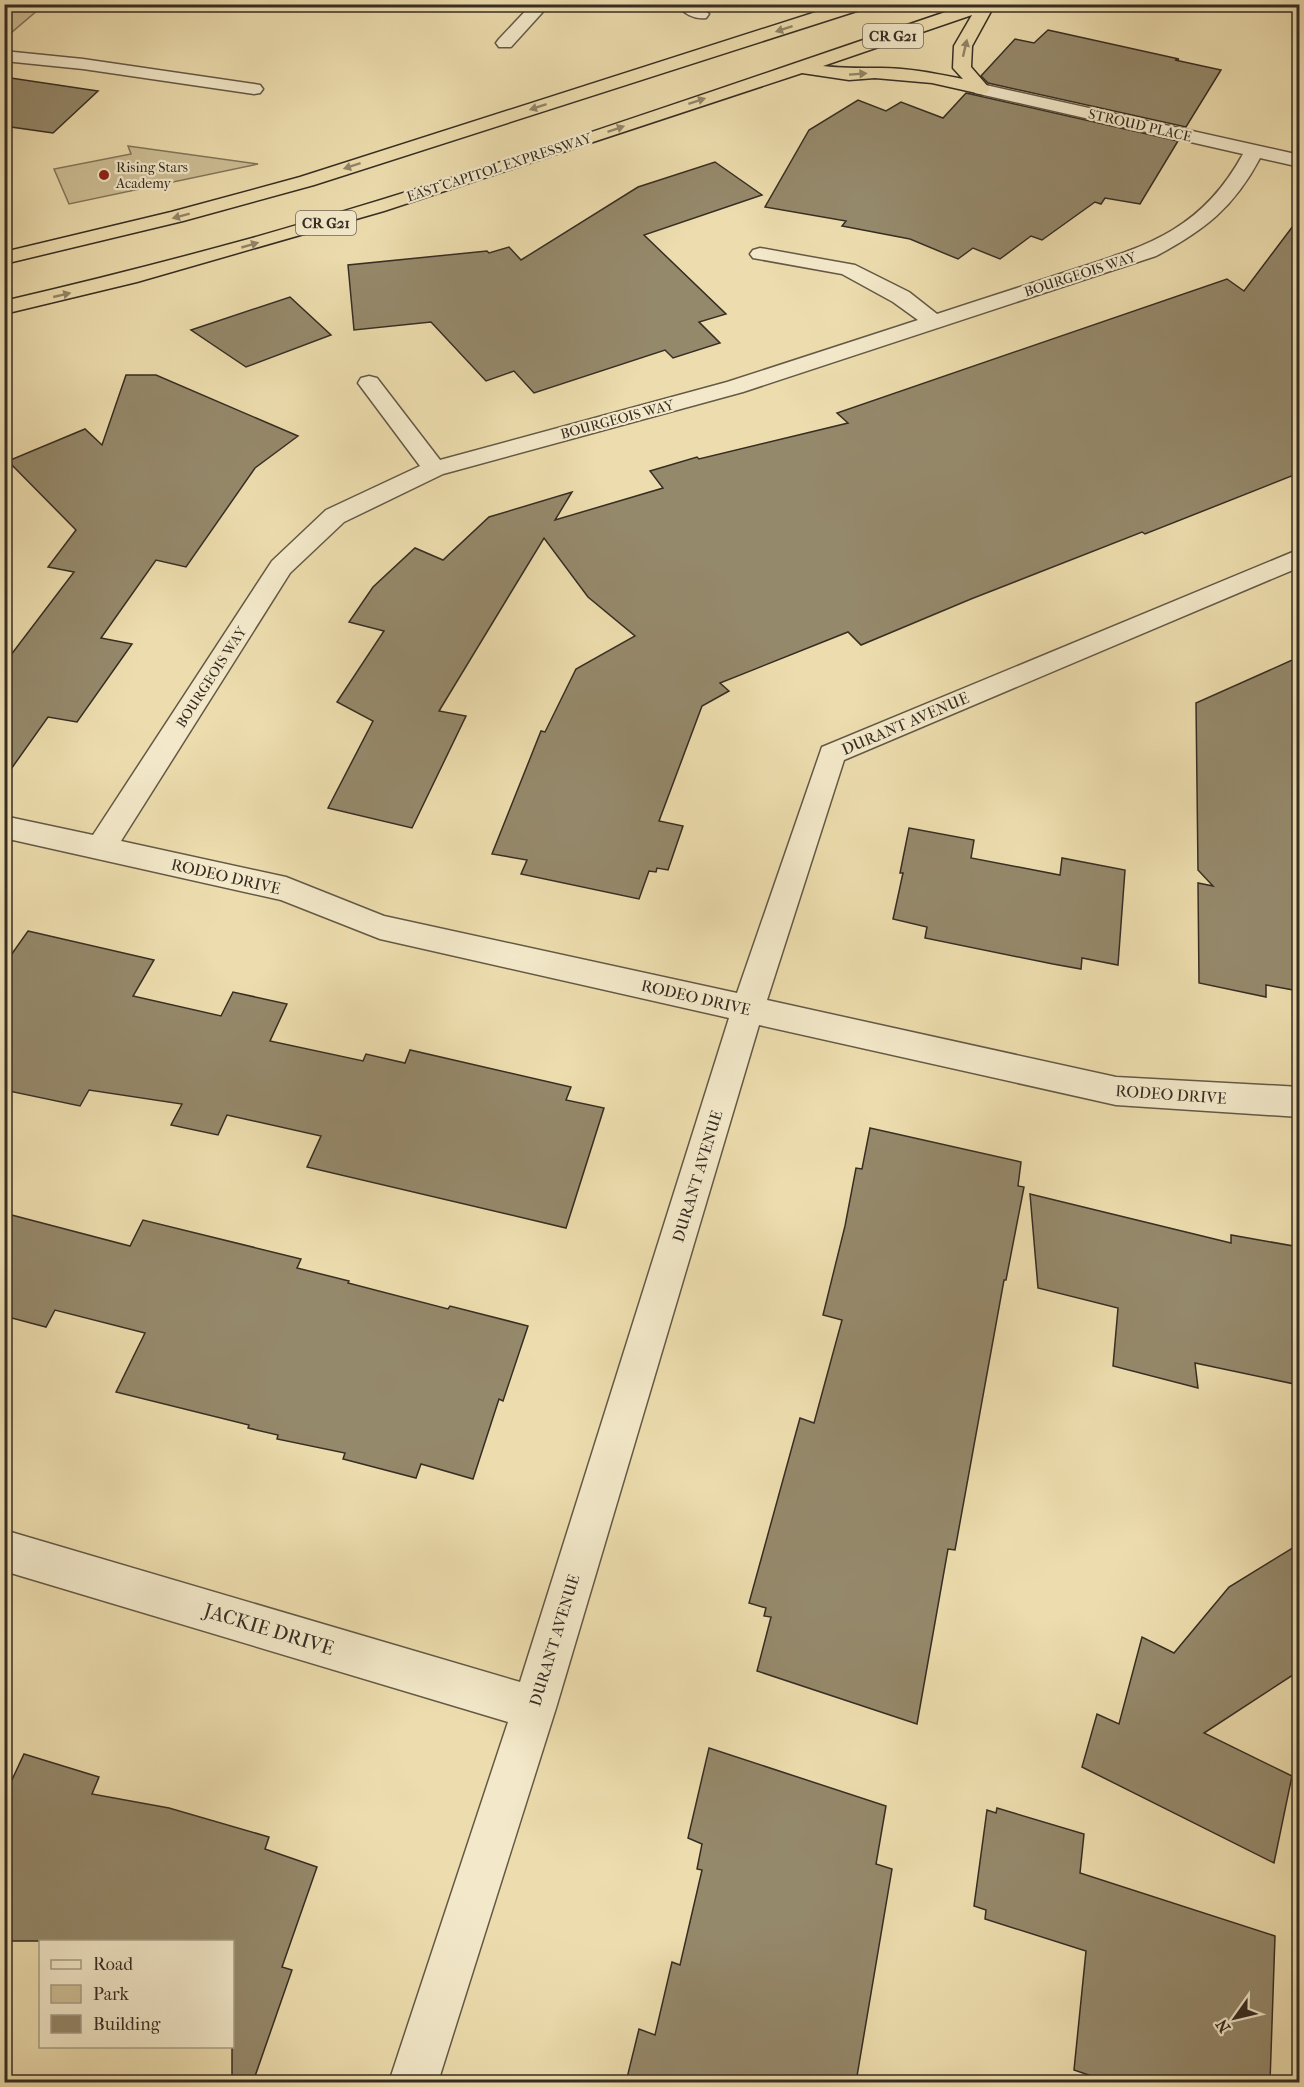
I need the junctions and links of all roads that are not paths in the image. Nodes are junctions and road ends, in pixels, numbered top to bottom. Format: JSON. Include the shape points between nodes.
{"nodes":[{"id":1,"x":542,"y":4,"type":"edge"},
{"id":2,"x":684,"y":4,"type":"edge"},
{"id":3,"x":860,"y":4,"type":"edge"},
{"id":4,"x":987,"y":5,"type":"edge"},
{"id":5,"x":700,"y":14,"type":"dead end"},
{"id":6,"x":505,"y":42,"type":"dead end"},
{"id":7,"x":4,"y":56,"type":"edge"},
{"id":8,"x":800,"y":67,"type":"junction"},
{"id":9,"x":254,"y":89,"type":"dead end"},
{"id":10,"x":981,"y":89,"type":"junction"},
{"id":11,"x":1254,"y":151,"type":"junction"},
{"id":12,"x":1299,"y":161,"type":"edge"},
{"id":13,"x":760,"y":254,"type":"dead end"},
{"id":14,"x":4,"y":258,"type":"edge"},
{"id":15,"x":4,"y":308,"type":"edge"},
{"id":16,"x":934,"y":322,"type":"junction"},
{"id":17,"x":369,"y":383,"type":"dead end"},
{"id":18,"x":434,"y":469,"type":"junction"},
{"id":19,"x":1299,"y":557,"type":"edge"},
{"id":20,"x":4,"y":827,"type":"edge"},
{"id":21,"x":101,"y":848,"type":"junction"},
{"id":22,"x":748,"y":1008,"type":"junction"},
{"id":23,"x":1299,"y":1102,"type":"edge"},
{"id":24,"x":4,"y":1550,"type":"edge"},
{"id":25,"x":534,"y":1708,"type":"junction"},
{"id":26,"x":413,"y":2082,"type":"edge"}],
"edges":[{"from":1,"to":6,"type":"street"},
{"from":2,"to":5,"type":"street"},
{"from":3,"to":14,"type":"highway","number":"CR G21","one_way":true,"via":[[307,181]]},
{"from":4,"to":8,"type":"highway","name":"EAST CAPITOL EXPRESSWAY","number":"CR G21"},
{"from":10,"to":4,"type":"highway","one_way":true,"via":[[963,68],[963,46]]},
{"from":7,"to":9,"type":"street"},
{"from":8,"to":10,"type":"highway","one_way":true,"via":[[849,75],[932,78]]},
{"from":15,"to":8,"type":"highway","name":"EAST CAPITOL EXPRESSWAY","number":"CR G21","one_way":true,"via":[[108,285],[315,227]]},
{"from":10,"to":11,"type":"street","name":"STROUD PLACE"},
{"from":11,"to":12,"type":"street","name":"STROUD PLACE"},
{"from":11,"to":16,"type":"street","name":"BOURGEOIS WAY","via":[[1219,207],[1186,232],[1149,252]]},
{"from":13,"to":16,"type":"street","via":[[848,269],[901,297]]},
{"from":16,"to":18,"type":"street","name":"BOURGEOIS WAY","via":[[735,387]]},
{"from":17,"to":18,"type":"street"},
{"from":18,"to":21,"type":"street","name":"BOURGEOIS WAY","via":[[335,516],[281,567]]},
{"from":19,"to":22,"type":"street","name":"DURANT AVENUE","via":[[832,754]]},
{"from":20,"to":21,"type":"street","name":"RODEO DRIVE"},
{"from":21,"to":22,"type":"street","name":"RODEO DRIVE","via":[[286,889],[380,927]]},
{"from":22,"to":23,"type":"street","name":"RODEO DRIVE","via":[[1116,1091]]},
{"from":22,"to":25,"type":"street","name":"DURANT AVENUE"},
{"from":24,"to":25,"type":"street","name":"JACKIE DRIVE"},
{"from":25,"to":26,"type":"street","name":"DURANT AVENUE"}]}
